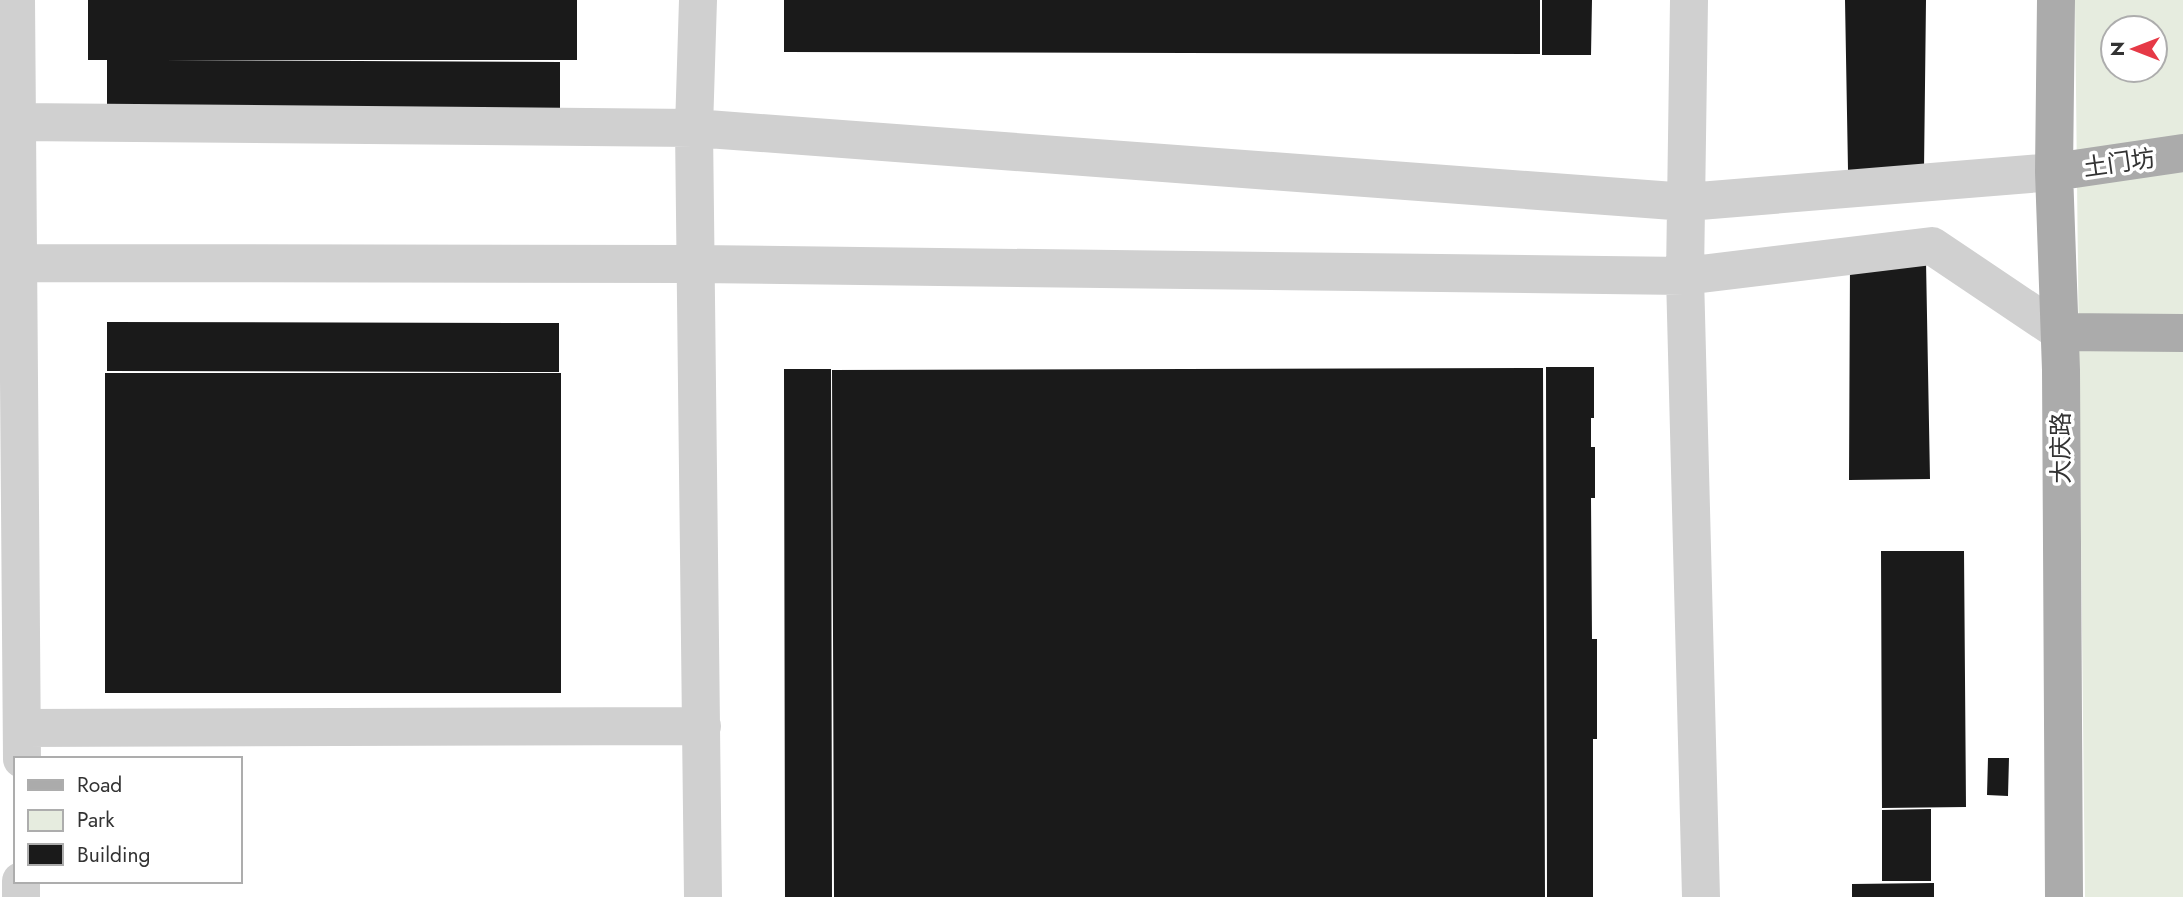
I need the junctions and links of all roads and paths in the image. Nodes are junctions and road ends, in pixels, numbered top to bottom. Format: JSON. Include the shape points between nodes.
{"nodes":[{"id":1,"x":16,"y":0,"type":"edge"},
{"id":2,"x":698,"y":0,"type":"edge"},
{"id":3,"x":1689,"y":0,"type":"edge"},
{"id":4,"x":2056,"y":0,"type":"edge"},
{"id":5,"x":16,"y":122,"type":"junction"},
{"id":6,"x":695,"y":128,"type":"junction"},
{"id":7,"x":2183,"y":153,"type":"edge"},
{"id":8,"x":2054,"y":172,"type":"junction"},
{"id":9,"x":1687,"y":202,"type":"junction"},
{"id":10,"x":19,"y":263,"type":"junction"},
{"id":11,"x":697,"y":264,"type":"junction"},
{"id":12,"x":1685,"y":276,"type":"junction"},
{"id":13,"x":2060,"y":332,"type":"junction"},
{"id":14,"x":2183,"y":333,"type":"edge"},
{"id":15,"x":10,"y":545,"type":"edge"},
{"id":16,"x":702,"y":726,"type":"junction"},
{"id":17,"x":22,"y":744,"type":"edge"},
{"id":18,"x":703,"y":897,"type":"edge"},
{"id":19,"x":1701,"y":897,"type":"edge"},
{"id":20,"x":2064,"y":897,"type":"edge"}],
"edges":[{"from":1,"to":5,"type":"street"},
{"from":2,"to":6,"type":"street"},
{"from":3,"to":9,"type":"street"},
{"from":4,"to":8,"type":"main road","name":"大庆路"},
{"from":5,"to":6,"type":"street"},
{"from":5,"to":10,"type":"street"},
{"from":6,"to":9,"type":"street"},
{"from":6,"to":11,"type":"street"},
{"from":7,"to":8,"type":"main road","name":"土门坊"},
{"from":8,"to":9,"type":"street"},
{"from":8,"to":13,"type":"main road","name":"大庆路"},
{"from":9,"to":12,"type":"street"},
{"from":10,"to":11,"type":"street"},
{"from":10,"to":15,"type":"street"},
{"from":11,"to":12,"type":"street"},
{"from":11,"to":16,"type":"street"},
{"from":12,"to":13,"type":"street","via":[[1932,246]]},
{"from":12,"to":19,"type":"street"},
{"from":13,"to":14,"type":"main road"},
{"from":13,"to":20,"type":"main road","name":"大庆路"},
{"from":15,"to":17,"type":"street"},
{"from":16,"to":17,"type":"street"},
{"from":16,"to":18,"type":"street"}]}
